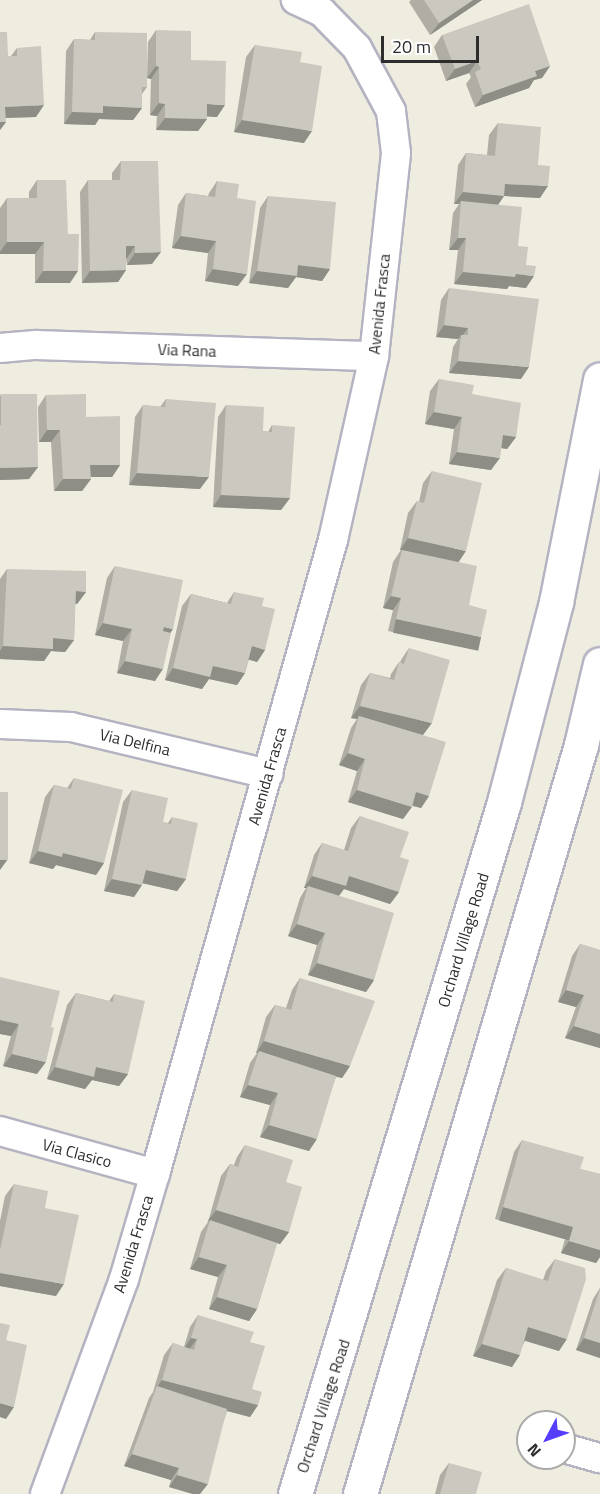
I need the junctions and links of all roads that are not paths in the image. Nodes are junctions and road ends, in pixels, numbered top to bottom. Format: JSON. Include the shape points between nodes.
{"nodes":[{"id":1,"x":296,"y":0,"type":"edge"},
{"id":2,"x":0,"y":348,"type":"edge"},
{"id":3,"x":374,"y":356,"type":"junction"},
{"id":4,"x":600,"y":379,"type":"edge"},
{"id":5,"x":600,"y":664,"type":"edge"},
{"id":6,"x":0,"y":724,"type":"edge"},
{"id":7,"x":268,"y":774,"type":"junction"},
{"id":8,"x":0,"y":1131,"type":"edge"},
{"id":9,"x":155,"y":1174,"type":"junction"},
{"id":10,"x":576,"y":1451,"type":"edge"},
{"id":11,"x":600,"y":1458,"type":"edge"},
{"id":12,"x":45,"y":1494,"type":"edge"},
{"id":13,"x":295,"y":1494,"type":"edge"},
{"id":14,"x":360,"y":1494,"type":"edge"}],
"edges":[{"from":1,"to":3,"type":"street","name":"Avenida Frasca","via":[[322,12],[357,48],[391,111],[396,153]]},
{"from":2,"to":3,"type":"street","name":"Via Rana","via":[[36,345]]},
{"from":3,"to":7,"type":"street","name":"Avenida Frasca","via":[[333,540]]},
{"from":4,"to":13,"type":"main road","name":"Orchard Village Road","via":[[556,602],[504,802]]},
{"from":5,"to":14,"type":"main road","via":[[580,745]]},
{"from":6,"to":7,"type":"street","name":"Via Delfina","via":[[71,727]]},
{"from":7,"to":9,"type":"street","name":"Avenida Frasca"},
{"from":8,"to":9,"type":"street","name":"Via Clasico"},
{"from":9,"to":12,"type":"street","name":"Avenida Frasca","via":[[124,1279]]},
{"from":10,"to":11,"type":"street"}]}
